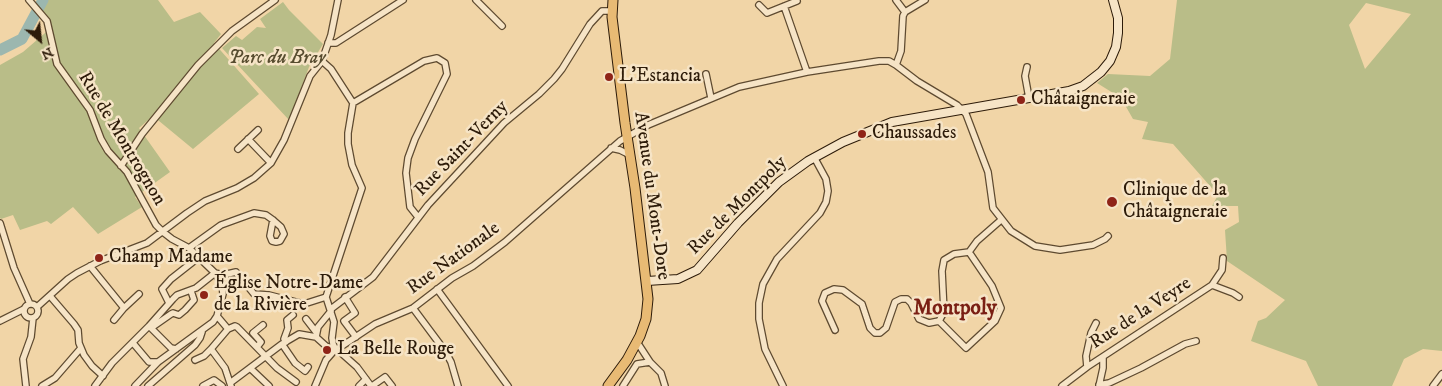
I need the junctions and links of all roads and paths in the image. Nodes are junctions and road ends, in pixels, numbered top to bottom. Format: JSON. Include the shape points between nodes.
{"nodes":[{"id":1,"x":275,"y":0,"type":"edge"},
{"id":2,"x":338,"y":0,"type":"edge"},
{"id":3,"x":403,"y":0,"type":"edge"},
{"id":4,"x":476,"y":0,"type":"edge"},
{"id":5,"x":613,"y":0,"type":"edge"},
{"id":6,"x":896,"y":0,"type":"edge"},
{"id":7,"x":925,"y":0,"type":"edge"},
{"id":8,"x":1113,"y":0,"type":"edge"},
{"id":9,"x":31,"y":1,"type":"edge"},
{"id":10,"x":797,"y":1,"type":"edge"},
{"id":11,"x":759,"y":5,"type":"dead end"},
{"id":12,"x":784,"y":6,"type":"junction"},
{"id":13,"x":612,"y":11,"type":"junction"},
{"id":14,"x":905,"y":12,"type":"junction"},
{"id":15,"x":502,"y":26,"type":"dead end"},
{"id":16,"x":328,"y":43,"type":"junction"},
{"id":17,"x":322,"y":61,"type":"junction"},
{"id":18,"x":896,"y":65,"type":"junction"},
{"id":19,"x":1027,"y":68,"type":"dead end"},
{"id":20,"x":807,"y":72,"type":"junction"},
{"id":21,"x":706,"y":74,"type":"dead end"},
{"id":22,"x":712,"y":98,"type":"junction"},
{"id":23,"x":1029,"y":98,"type":"junction"},
{"id":24,"x":353,"y":103,"type":"junction"},
{"id":25,"x":963,"y":110,"type":"junction"},
{"id":26,"x":258,"y":130,"type":"dead end"},
{"id":27,"x":627,"y":137,"type":"junction"},
{"id":28,"x":248,"y":140,"type":"junction"},
{"id":29,"x":611,"y":148,"type":"junction"},
{"id":30,"x":238,"y":149,"type":"dead end"},
{"id":31,"x":630,"y":155,"type":"junction"},
{"id":32,"x":814,"y":156,"type":"junction"},
{"id":33,"x":271,"y":163,"type":"junction"},
{"id":34,"x":121,"y":166,"type":"junction"},
{"id":35,"x":418,"y":217,"type":"junction"},
{"id":36,"x":273,"y":220,"type":"dead end"},
{"id":37,"x":1001,"y":220,"type":"junction"},
{"id":38,"x":0,"y":223,"type":"edge"},
{"id":39,"x":162,"y":232,"type":"junction"},
{"id":40,"x":1108,"y":236,"type":"dead end"},
{"id":41,"x":189,"y":248,"type":"junction"},
{"id":42,"x":969,"y":252,"type":"junction"},
{"id":43,"x":199,"y":257,"type":"junction"},
{"id":44,"x":1223,"y":258,"type":"dead end"},
{"id":45,"x":90,"y":266,"type":"junction"},
{"id":46,"x":216,"y":273,"type":"junction"},
{"id":47,"x":647,"y":281,"type":"junction"},
{"id":48,"x":1212,"y":285,"type":"junction"},
{"id":49,"x":437,"y":289,"type":"junction"},
{"id":50,"x":191,"y":291,"type":"junction"},
{"id":51,"x":139,"y":294,"type":"dead end"},
{"id":52,"x":50,"y":296,"type":"junction"},
{"id":53,"x":326,"y":297,"type":"junction"},
{"id":54,"x":345,"y":297,"type":"junction"},
{"id":55,"x":1239,"y":297,"type":"dead end"},
{"id":56,"x":169,"y":303,"type":"junction"},
{"id":57,"x":30,"y":304,"type":"junction"},
{"id":58,"x":37,"y":307,"type":"junction"},
{"id":59,"x":124,"y":308,"type":"junction"},
{"id":60,"x":413,"y":308,"type":"junction"},
{"id":61,"x":24,"y":309,"type":"junction"},
{"id":62,"x":331,"y":310,"type":"junction"},
{"id":63,"x":293,"y":315,"type":"dead end"},
{"id":64,"x":217,"y":316,"type":"junction"},
{"id":65,"x":33,"y":318,"type":"junction"},
{"id":66,"x":306,"y":319,"type":"dead end"},
{"id":67,"x":114,"y":320,"type":"dead end"},
{"id":68,"x":0,"y":321,"type":"edge"},
{"id":69,"x":344,"y":321,"type":"junction"},
{"id":70,"x":939,"y":321,"type":"junction"},
{"id":71,"x":334,"y":323,"type":"junction"},
{"id":72,"x":1096,"y":323,"type":"dead end"},
{"id":73,"x":263,"y":325,"type":"dead end"},
{"id":74,"x":150,"y":327,"type":"junction"},
{"id":75,"x":228,"y":328,"type":"junction"},
{"id":76,"x":835,"y":330,"type":"dead end"},
{"id":77,"x":202,"y":332,"type":"junction"},
{"id":78,"x":316,"y":335,"type":"junction"},
{"id":79,"x":356,"y":337,"type":"junction"},
{"id":80,"x":1196,"y":341,"type":"dead end"},
{"id":81,"x":637,"y":342,"type":"junction"},
{"id":82,"x":133,"y":343,"type":"junction"},
{"id":83,"x":284,"y":343,"type":"junction"},
{"id":84,"x":257,"y":347,"type":"junction"},
{"id":85,"x":81,"y":348,"type":"junction"},
{"id":86,"x":176,"y":349,"type":"junction"},
{"id":87,"x":211,"y":349,"type":"junction"},
{"id":88,"x":336,"y":350,"type":"junction"},
{"id":89,"x":266,"y":356,"type":"junction"},
{"id":90,"x":1103,"y":357,"type":"junction"},
{"id":91,"x":195,"y":360,"type":"dead end"},
{"id":92,"x":627,"y":360,"type":"junction"},
{"id":93,"x":158,"y":362,"type":"junction"},
{"id":94,"x":650,"y":362,"type":"junction"},
{"id":95,"x":637,"y":364,"type":"junction"},
{"id":96,"x":1087,"y":367,"type":"junction"},
{"id":97,"x":250,"y":368,"type":"junction"},
{"id":98,"x":308,"y":368,"type":"dead end"},
{"id":99,"x":1442,"y":374,"type":"edge"},
{"id":100,"x":366,"y":379,"type":"junction"},
{"id":101,"x":99,"y":381,"type":"edge"},
{"id":102,"x":296,"y":382,"type":"dead end"},
{"id":103,"x":230,"y":384,"type":"edge"},
{"id":104,"x":26,"y":386,"type":"edge"},
{"id":105,"x":42,"y":386,"type":"edge"},
{"id":106,"x":105,"y":386,"type":"edge"},
{"id":107,"x":135,"y":386,"type":"edge"},
{"id":108,"x":148,"y":386,"type":"edge"},
{"id":109,"x":203,"y":386,"type":"edge"},
{"id":110,"x":222,"y":386,"type":"edge"},
{"id":111,"x":269,"y":386,"type":"edge"},
{"id":112,"x":315,"y":386,"type":"edge"},
{"id":113,"x":359,"y":386,"type":"edge"},
{"id":114,"x":371,"y":386,"type":"edge"},
{"id":115,"x":392,"y":386,"type":"edge"},
{"id":116,"x":458,"y":386,"type":"edge"},
{"id":117,"x":508,"y":386,"type":"edge"},
{"id":118,"x":608,"y":386,"type":"edge"},
{"id":119,"x":623,"y":386,"type":"edge"},
{"id":120,"x":665,"y":386,"type":"edge"},
{"id":121,"x":783,"y":386,"type":"edge"},
{"id":122,"x":1062,"y":386,"type":"edge"},
{"id":123,"x":1099,"y":386,"type":"edge"},
{"id":124,"x":1433,"y":386,"type":"edge"}],
"edges":[{"from":1,"to":34,"type":"street","via":[[232,32],[198,65],[142,134]]},
{"from":2,"to":16,"type":"street"},
{"from":3,"to":16,"type":"street","via":[[336,43]]},
{"from":4,"to":15,"type":"street"},
{"from":5,"to":13,"type":"main road","name":"Avenue du Mont-Dore"},
{"from":6,"to":14,"type":"street"},
{"from":7,"to":14,"type":"street"},
{"from":8,"to":23,"type":"street","name":"Rue de Montpoly","via":[[1118,18],[1117,40],[1113,54],[1101,72],[1076,89]]},
{"from":9,"to":34,"type":"street","name":"Rue de Montrognon","via":[[48,21],[57,64],[90,110],[101,139]]},
{"from":10,"to":12,"type":"street"},
{"from":11,"to":12,"type":"street","via":[[767,13]]},
{"from":12,"to":20,"type":"street"},
{"from":13,"to":27,"type":"main road","name":"Avenue du Mont-Dore"},
{"from":13,"to":35,"type":"street","name":"Rue Saint-Verny","via":[[602,11],[554,79],[504,123]]},
{"from":14,"to":18,"type":"street","via":[[901,51]]},
{"from":16,"to":17,"type":"street"},
{"from":17,"to":24,"type":"street"},
{"from":17,"to":33,"type":"street","via":[[310,76]]},
{"from":18,"to":20,"type":"street","name":"Rue Nationale","via":[[879,61]]},
{"from":18,"to":25,"type":"street"},
{"from":19,"to":23,"type":"street","via":[[1025,76]]},
{"from":20,"to":22,"type":"street","name":"Rue Nationale","via":[[739,87]]},
{"from":21,"to":22,"type":"street"},
{"from":22,"to":27,"type":"street","name":"Rue Nationale"},
{"from":23,"to":25,"type":"street","name":"Rue de Montpoly"},
{"from":24,"to":35,"type":"street","via":[[424,61],[437,58],[445,63],[447,74],[415,139],[406,166],[410,207]]},
{"from":24,"to":53,"type":"street","via":[[348,144],[352,165],[362,188]]},
{"from":25,"to":32,"type":"street","name":"Rue de Montpoly","via":[[892,122]]},
{"from":25,"to":37,"type":"street","via":[[985,164],[994,208]]},
{"from":26,"to":28,"type":"street"},
{"from":27,"to":29,"type":"street","name":"Rue Nationale"},
{"from":27,"to":31,"type":"main road","name":"Avenue du Mont-Dore"},
{"from":28,"to":30,"type":"street"},
{"from":28,"to":33,"type":"street"},
{"from":29,"to":31,"type":"street"},
{"from":29,"to":49,"type":"street","name":"Rue Nationale","via":[[505,242]]},
{"from":31,"to":47,"type":"main road","name":"Avenue du Mont-Dore"},
{"from":32,"to":47,"type":"street","name":"Rue de Montpoly","via":[[772,189],[697,270],[678,279]]},
{"from":32,"to":121,"type":"street","via":[[826,179],[826,202],[820,213],[777,259],[763,284],[759,302],[765,349]]},
{"from":33,"to":39,"type":"street","via":[[250,181],[205,201]]},
{"from":34,"to":39,"type":"street","name":"Rue de Montrognon"},
{"from":35,"to":54,"type":"street","name":"Rue Saint-Verny","via":[[372,276]]},
{"from":36,"to":41,"type":"street","via":[[261,212],[240,217],[221,225]]},
{"from":37,"to":40,"type":"street","via":[[1021,238],[1050,250],[1092,245]]},
{"from":37,"to":42,"type":"street"},
{"from":38,"to":57,"type":"street","via":[[14,268]]},
{"from":39,"to":41,"type":"street","name":"Rue de Montrognon"},
{"from":39,"to":45,"type":"street","via":[[139,247]]},
{"from":41,"to":43,"type":"street","name":"Rue de Montrognon"},
{"from":42,"to":70,"type":"street","via":[[954,254],[944,260],[944,312]]},
{"from":42,"to":70,"type":"street","via":[[992,286],[1001,308],[995,321],[966,348]]},
{"from":43,"to":46,"type":"street","name":"Rue de Montrognon"},
{"from":43,"to":56,"type":"street","via":[[162,289]]},
{"from":44,"to":48,"type":"street","name":"Rue de la Veyre","via":[[1222,270]]},
{"from":45,"to":52,"type":"street","via":[[68,279]]},
{"from":45,"to":59,"type":"street"},
{"from":46,"to":50,"type":"street"},
{"from":46,"to":53,"type":"street","via":[[236,272],[254,294],[304,304]]},
{"from":46,"to":64,"type":"street","via":[[223,290]]},
{"from":47,"to":81,"type":"main road","name":"Avenue du Mont-Dore","via":[[646,319]]},
{"from":48,"to":55,"type":"street"},
{"from":48,"to":90,"type":"street","name":"Rue de la Veyre"},
{"from":49,"to":60,"type":"street","name":"Rue Nationale"},
{"from":49,"to":117,"type":"street"},
{"from":50,"to":56,"type":"street"},
{"from":50,"to":74,"type":"street","via":[[194,300],[179,316],[173,313]]},
{"from":51,"to":59,"type":"street"},
{"from":52,"to":58,"type":"street"},
{"from":52,"to":85,"type":"street","via":[[78,330]]},
{"from":53,"to":62,"type":"street"},
{"from":54,"to":62,"type":"street","name":"Rue Saint-Verny"},
{"from":54,"to":69,"type":"street","via":[[355,313]]},
{"from":56,"to":74,"type":"street"},
{"from":57,"to":58,"type":"street"},
{"from":57,"to":61,"type":"street"},
{"from":58,"to":65,"type":"street","via":[[38,314]]},
{"from":59,"to":67,"type":"street"},
{"from":60,"to":79,"type":"street","name":"Rue Nationale"},
{"from":60,"to":116,"type":"street","via":[[445,351]]},
{"from":61,"to":65,"type":"street","via":[[27,317]]},
{"from":61,"to":68,"type":"street"},
{"from":62,"to":71,"type":"street"},
{"from":62,"to":78,"type":"street","name":"Rue Saint-Verny"},
{"from":63,"to":83,"type":"street","via":[[287,320]]},
{"from":64,"to":75,"type":"street"},
{"from":64,"to":77,"type":"street"},
{"from":65,"to":104,"type":"street","via":[[31,337],[23,359]]},
{"from":66,"to":78,"type":"street"},
{"from":69,"to":71,"type":"street"},
{"from":69,"to":79,"type":"street"},
{"from":70,"to":76,"type":"street","via":[[929,323],[919,319],[911,303],[901,299],[895,302],[886,328],[875,333],[870,328],[862,304],[843,290],[834,289],[826,293],[822,301]]},
{"from":71,"to":88,"type":"street","via":[[332,338]]},
{"from":72,"to":96,"type":"street","via":[[1086,356]]},
{"from":73,"to":84,"type":"street","via":[[253,333],[261,342]]},
{"from":74,"to":82,"type":"street"},
{"from":74,"to":86,"type":"street"},
{"from":75,"to":84,"type":"street","via":[[237,327]]},
{"from":75,"to":87,"type":"street"},
{"from":77,"to":86,"type":"street"},
{"from":77,"to":108,"type":"street","via":[[194,344]]},
{"from":78,"to":83,"type":"street","via":[[299,334]]},
{"from":78,"to":88,"type":"street","via":[[326,346]]},
{"from":79,"to":88,"type":"street","name":"Rue Nationale"},
{"from":80,"to":123,"type":"street"},
{"from":81,"to":92,"type":"main road","name":"Avenue du Mont-Dore"},
{"from":81,"to":94,"type":"street"},
{"from":82,"to":93,"type":"street","via":[[149,362]]},
{"from":82,"to":101,"type":"street"},
{"from":83,"to":89,"type":"street"},
{"from":83,"to":98,"type":"street","via":[[295,364],[305,370]]},
{"from":84,"to":89,"type":"street"},
{"from":85,"to":101,"type":"street"},
{"from":85,"to":105,"type":"street","via":[[55,378]]},
{"from":86,"to":93,"type":"street"},
{"from":87,"to":91,"type":"street"},
{"from":87,"to":103,"type":"street","via":[[225,368]]},
{"from":88,"to":100,"type":"street"},
{"from":88,"to":112,"type":"street","name":"Rue Nationale","via":[[326,360]]},
{"from":89,"to":97,"type":"street"},
{"from":89,"to":102,"type":"street","via":[[276,368]]},
{"from":90,"to":96,"type":"street","name":"Rue de la Veyre"},
{"from":90,"to":123,"type":"street"},
{"from":92,"to":95,"type":"street"},
{"from":92,"to":118,"type":"main road","name":"Avenue du Mont-Dore"},
{"from":93,"to":107,"type":"street"},
{"from":94,"to":95,"type":"street"},
{"from":94,"to":120,"type":"street","via":[[661,373]]},
{"from":95,"to":119,"type":"street"},
{"from":96,"to":122,"type":"street","name":"Rue de la Veyre"},
{"from":97,"to":103,"type":"street"},
{"from":97,"to":111,"type":"street"},
{"from":99,"to":124,"type":"street"},
{"from":100,"to":113,"type":"street"},
{"from":100,"to":114,"type":"street"},
{"from":101,"to":106,"type":"street"},
{"from":109,"to":110,"type":"street","via":[[214,380]]},
{"from":114,"to":115,"type":"street","via":[[385,377]]}]}
